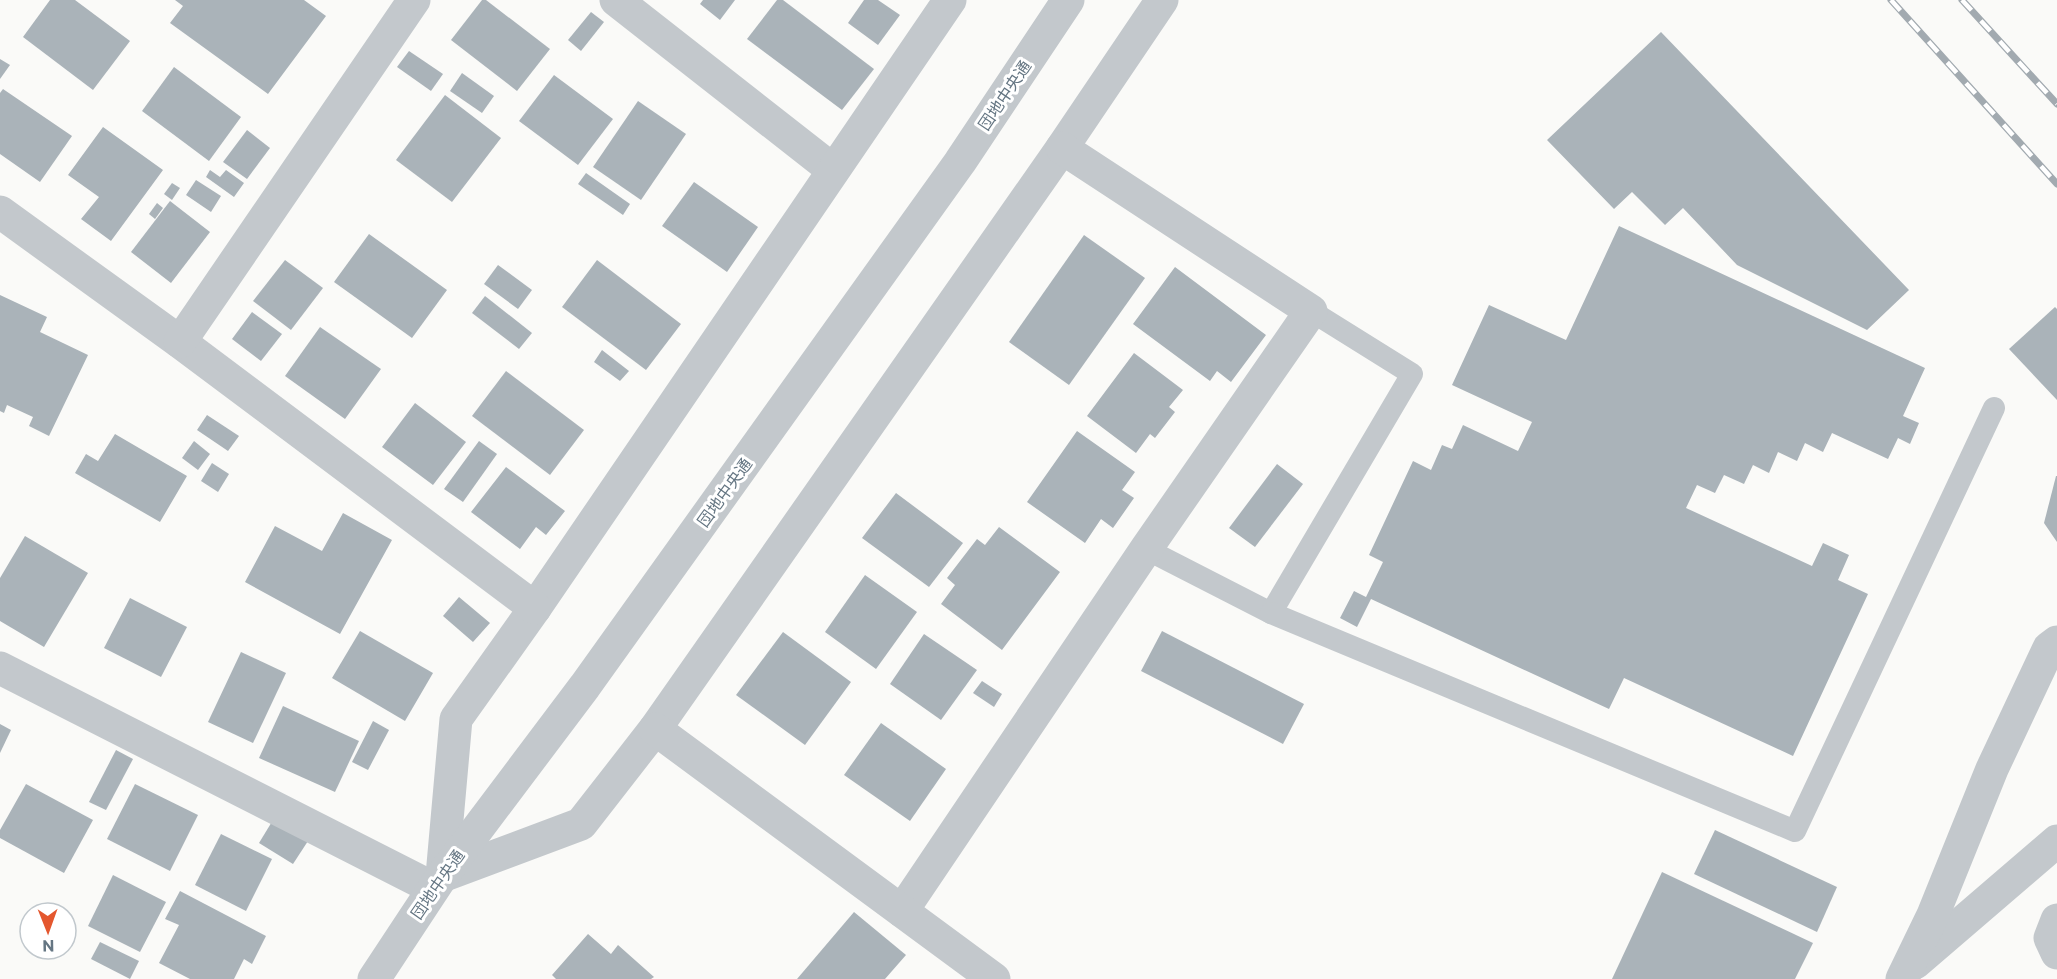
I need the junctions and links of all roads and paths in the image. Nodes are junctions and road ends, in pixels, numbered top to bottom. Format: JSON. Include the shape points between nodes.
{"nodes":[{"id":1,"x":414,"y":0,"type":"edge"},
{"id":2,"x":616,"y":0,"type":"edge"},
{"id":3,"x":950,"y":0,"type":"edge"},
{"id":4,"x":1068,"y":0,"type":"edge"},
{"id":5,"x":1162,"y":0,"type":"edge"},
{"id":6,"x":1062,"y":148,"type":"junction"},
{"id":7,"x":833,"y":170,"type":"junction"},
{"id":8,"x":0,"y":212,"type":"edge"},
{"id":9,"x":1311,"y":311,"type":"junction"},
{"id":10,"x":180,"y":342,"type":"junction"},
{"id":11,"x":1994,"y":408,"type":"dead end"},
{"id":12,"x":1146,"y":549,"type":"junction"},
{"id":13,"x":535,"y":608,"type":"junction"},
{"id":14,"x":1271,"y":612,"type":"junction"},
{"id":15,"x":2057,"y":642,"type":"edge"},
{"id":16,"x":0,"y":668,"type":"edge"},
{"id":17,"x":654,"y":729,"type":"junction"},
{"id":18,"x":2057,"y":841,"type":"edge"},
{"id":19,"x":437,"y":882,"type":"junction"},
{"id":20,"x":902,"y":911,"type":"junction"},
{"id":21,"x":2057,"y":920,"type":"edge"},
{"id":22,"x":2057,"y":953,"type":"edge"},
{"id":23,"x":1903,"y":976,"type":"edge"},
{"id":24,"x":374,"y":979,"type":"edge"},
{"id":25,"x":994,"y":979,"type":"edge"}],
"edges":[{"from":1,"to":10,"type":"street"},
{"from":2,"to":7,"type":"street"},
{"from":3,"to":7,"type":"street"},
{"from":4,"to":19,"type":"street","name":"団地中央通","via":[[960,162],[585,686]]},
{"from":5,"to":6,"type":"street"},
{"from":6,"to":9,"type":"street"},
{"from":6,"to":17,"type":"street"},
{"from":7,"to":13,"type":"street"},
{"from":8,"to":10,"type":"street"},
{"from":9,"to":12,"type":"street"},
{"from":9,"to":14,"type":"lane","via":[[1412,374]]},
{"from":10,"to":13,"type":"street"},
{"from":11,"to":14,"type":"lane","via":[[1795,831]]},
{"from":12,"to":14,"type":"lane"},
{"from":12,"to":20,"type":"street"},
{"from":13,"to":19,"type":"street","via":[[456,719]]},
{"from":15,"to":23,"type":"street","via":[[2049,648],[1992,769],[1933,915]]},
{"from":16,"to":19,"type":"street"},
{"from":17,"to":19,"type":"street","via":[[581,824]]},
{"from":17,"to":20,"type":"street"},
{"from":18,"to":23,"type":"street"},
{"from":19,"to":24,"type":"street","name":"団地中央通"},
{"from":20,"to":25,"type":"street"},
{"from":21,"to":22,"type":"street","via":[[2050,938]]}]}
